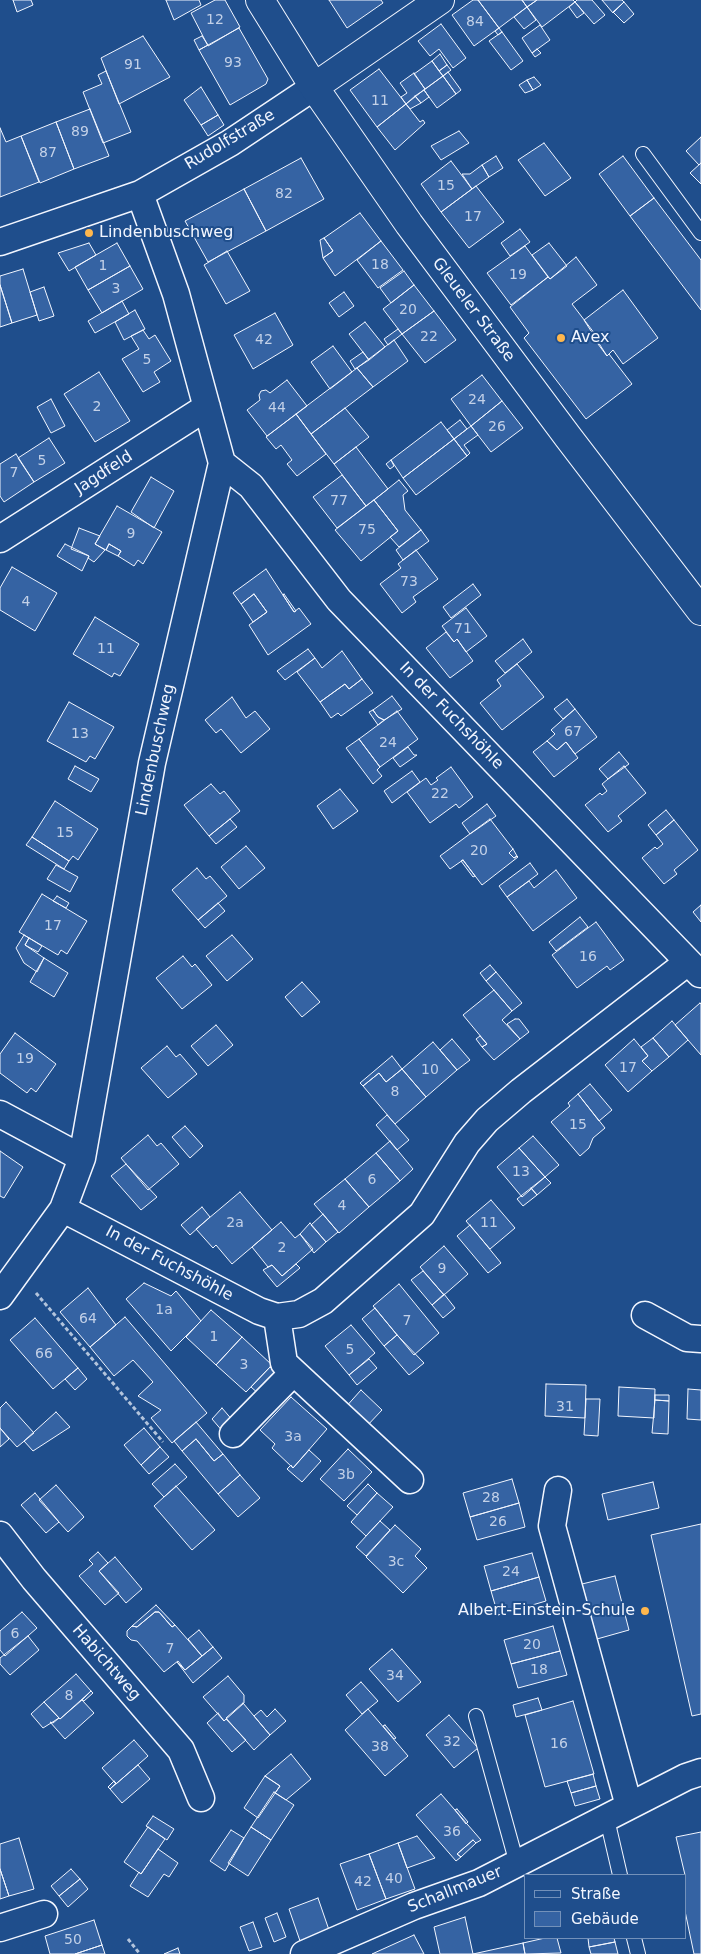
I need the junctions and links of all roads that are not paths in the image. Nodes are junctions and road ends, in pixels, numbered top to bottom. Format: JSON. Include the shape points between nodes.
{"nodes":[{"id":1,"x":260,"y":0,"type":"edge"},
{"id":2,"x":440,"y":0,"type":"edge"},
{"id":3,"x":314,"y":88,"type":"junction"},
{"id":4,"x":643,"y":154,"type":"dead end"},
{"id":5,"x":140,"y":194,"type":"junction"},
{"id":6,"x":701,"y":233,"type":"edge"},
{"id":7,"x":0,"y":242,"type":"edge"},
{"id":8,"x":207,"y":407,"type":"junction"},
{"id":9,"x":222,"y":462,"type":"junction"},
{"id":10,"x":0,"y":539,"type":"edge"},
{"id":11,"x":701,"y":611,"type":"edge"},
{"id":12,"x":695,"y":969,"type":"edge"},
{"id":13,"x":0,"y":1114,"type":"edge"},
{"id":14,"x":82,"y":1158,"type":"junction"},
{"id":15,"x":63,"y":1209,"type":"junction"},
{"id":16,"x":0,"y":1296,"type":"edge"},
{"id":17,"x":645,"y":1315,"type":"dead end"},
{"id":18,"x":276,"y":1317,"type":"junction"},
{"id":19,"x":701,"y":1339,"type":"edge"},
{"id":20,"x":293,"y":1373,"type":"junction"},
{"id":21,"x":233,"y":1434,"type":"dead end"},
{"id":22,"x":410,"y":1480,"type":"dead end"},
{"id":23,"x":558,"y":1490,"type":"dead end"},
{"id":24,"x":0,"y":1535,"type":"edge"},
{"id":25,"x":476,"y":1716,"type":"dead end"},
{"id":26,"x":701,"y":1772,"type":"edge"},
{"id":27,"x":201,"y":1798,"type":"dead end"},
{"id":28,"x":630,"y":1806,"type":"junction"},
{"id":29,"x":607,"y":1819,"type":"junction"},
{"id":30,"x":516,"y":1864,"type":"junction"},
{"id":31,"x":620,"y":1874,"type":"edge"},
{"id":32,"x":44,"y":1914,"type":"dead end"},
{"id":33,"x":0,"y":1928,"type":"edge"},
{"id":34,"x":634,"y":1939,"type":"edge"},
{"id":35,"x":304,"y":1954,"type":"edge"},
{"id":36,"x":638,"y":1954,"type":"edge"}],
"edges":[{"from":1,"to":3,"type":"street","name":"Gleueler Straße"},
{"from":2,"to":3,"type":"street","name":"Rudolfstraße"},
{"from":3,"to":5,"type":"street","name":"Rudolfstraße"},
{"from":3,"to":11,"type":"street","name":"Gleueler Straße","via":[[415,232]]},
{"from":4,"to":6,"type":"lane"},
{"from":5,"to":7,"type":"street","name":"Rudolfstraße"},
{"from":5,"to":8,"type":"street","name":"Lindenbuschweg","via":[[176,294]]},
{"from":8,"to":9,"type":"street","name":"Lindenbuschweg"},
{"from":8,"to":10,"type":"street","name":"Jagdfeld"},
{"from":9,"to":12,"type":"street","name":"In der Fuchshöhle","via":[[251,486],[339,600]]},
{"from":9,"to":14,"type":"street","name":"Lindenbuschweg","via":[[152,763]]},
{"from":12,"to":18,"type":"street","name":"In der Fuchshöhle","via":[[521,1091],[487,1120],[467,1142],[422,1214],[324,1302],[299,1314]]},
{"from":13,"to":14,"type":"street"},
{"from":14,"to":15,"type":"street","name":"Lindenbuschweg"},
{"from":15,"to":16,"type":"street","name":"Lindenbuschweg"},
{"from":15,"to":18,"type":"street","name":"In der Fuchshöhle"},
{"from":17,"to":19,"type":"street","via":[[686,1338]]},
{"from":18,"to":20,"type":"street","via":[[284,1363]]},
{"from":20,"to":21,"type":"street"},
{"from":20,"to":22,"type":"street"},
{"from":23,"to":28,"type":"street","via":[[552,1526]]},
{"from":24,"to":27,"type":"street","name":"Habichtweg","via":[[181,1750]]},
{"from":25,"to":30,"type":"lane"},
{"from":26,"to":28,"type":"street","name":"Schallmauer"},
{"from":28,"to":29,"type":"street","name":"Schallmauer"},
{"from":29,"to":30,"type":"street","name":"Schallmauer"},
{"from":29,"to":31,"type":"lane"},
{"from":30,"to":35,"type":"street","name":"Schallmauer","via":[[479,1883],[414,1906]]},
{"from":32,"to":33,"type":"street"},
{"from":34,"to":36,"type":"lane"}]}
